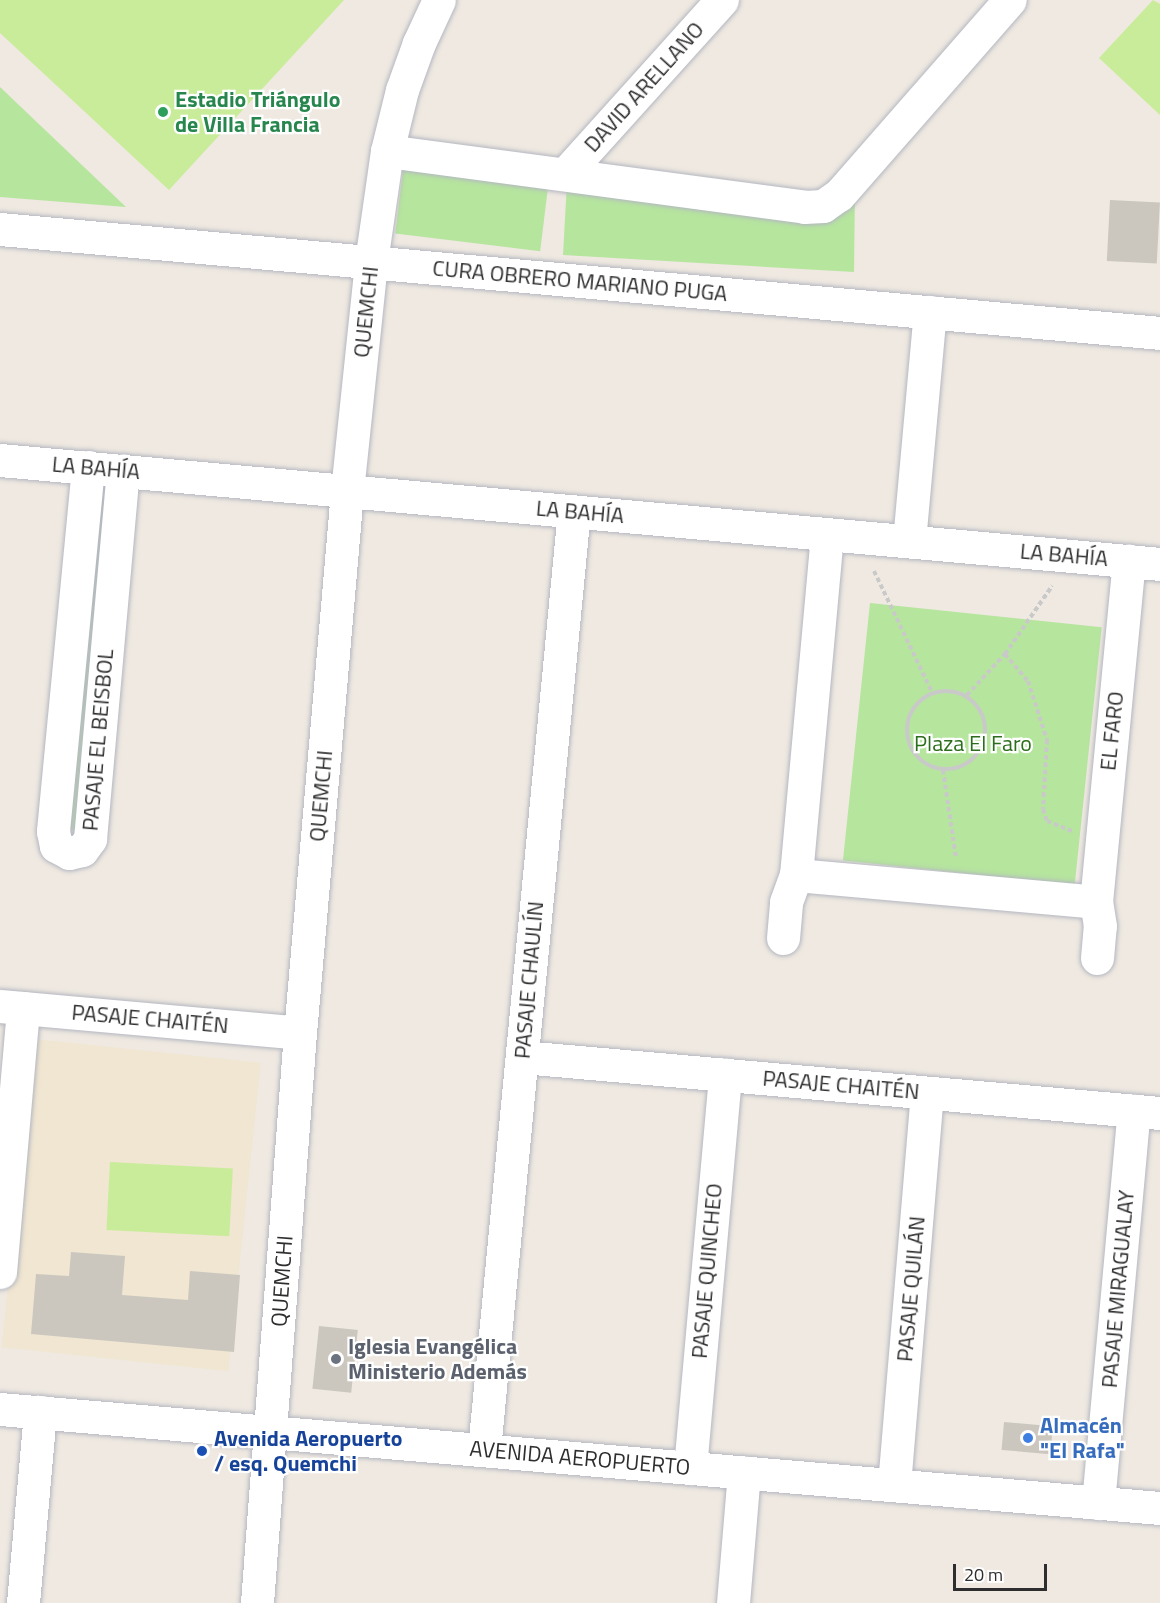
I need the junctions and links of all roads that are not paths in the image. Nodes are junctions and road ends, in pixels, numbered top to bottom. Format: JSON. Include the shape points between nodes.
{"nodes":[{"id":1,"x":722,"y":0,"type":"edge"},
{"id":2,"x":1010,"y":0,"type":"edge"},
{"id":3,"x":434,"y":2,"type":"edge"},
{"id":4,"x":387,"y":151,"type":"junction"},
{"id":5,"x":566,"y":173,"type":"junction"},
{"id":6,"x":0,"y":229,"type":"edge"},
{"id":7,"x":371,"y":262,"type":"junction"},
{"id":8,"x":930,"y":312,"type":"junction"},
{"id":9,"x":1160,"y":333,"type":"edge"},
{"id":10,"x":0,"y":460,"type":"edge"},
{"id":11,"x":88,"y":467,"type":"junction"},
{"id":12,"x":123,"y":470,"type":"junction"},
{"id":13,"x":347,"y":491,"type":"junction"},
{"id":14,"x":574,"y":511,"type":"junction"},
{"id":15,"x":842,"y":535,"type":"junction"},
{"id":16,"x":909,"y":541,"type":"junction"},
{"id":17,"x":1144,"y":562,"type":"edge"},
{"id":18,"x":796,"y":875,"type":"junction"},
{"id":19,"x":1096,"y":902,"type":"junction"},
{"id":20,"x":783,"y":938,"type":"dead end"},
{"id":21,"x":1097,"y":958,"type":"dead end"},
{"id":22,"x":11,"y":1007,"type":"edge"},
{"id":23,"x":300,"y":1033,"type":"junction"},
{"id":24,"x":522,"y":1057,"type":"junction"},
{"id":25,"x":725,"y":1075,"type":"junction"},
{"id":26,"x":927,"y":1093,"type":"junction"},
{"id":27,"x":1147,"y":1112,"type":"edge"},
{"id":28,"x":0,"y":1272,"type":"edge"},
{"id":29,"x":0,"y":1409,"type":"edge"},
{"id":30,"x":40,"y":1412,"type":"junction"},
{"id":31,"x":271,"y":1431,"type":"junction"},
{"id":32,"x":484,"y":1450,"type":"junction"},
{"id":33,"x":690,"y":1468,"type":"junction"},
{"id":34,"x":744,"y":1472,"type":"junction"},
{"id":35,"x":894,"y":1485,"type":"junction"},
{"id":36,"x":1098,"y":1503,"type":"junction"},
{"id":37,"x":1160,"y":1508,"type":"edge"},
{"id":38,"x":24,"y":1603,"type":"edge"},
{"id":39,"x":257,"y":1603,"type":"edge"},
{"id":40,"x":733,"y":1603,"type":"edge"}],
"edges":[{"from":1,"to":5,"type":"street","name":"DAVID ARELLANO"},
{"from":2,"to":5,"type":"street","via":[[839,195],[823,206],[804,207]]},
{"from":3,"to":4,"type":"street","name":"QUEMCHI","via":[[402,90]]},
{"from":4,"to":5,"type":"street"},
{"from":4,"to":7,"type":"street","name":"QUEMCHI"},
{"from":6,"to":7,"type":"street","name":"CURA OBRERO MARIANO PUGA"},
{"from":7,"to":8,"type":"street","name":"CURA OBRERO MARIANO PUGA"},
{"from":7,"to":13,"type":"street","name":"QUEMCHI"},
{"from":8,"to":9,"type":"street","name":"CURA OBRERO MARIANO PUGA"},
{"from":8,"to":16,"type":"street"},
{"from":10,"to":11,"type":"street","name":"LA BAHÍA"},
{"from":11,"to":12,"type":"street","name":"LA BAHÍA"},
{"from":11,"to":12,"type":"street","name":"PASAJE EL BEISBOL","via":[[53,831],[56,846],[69,853],[82,850],[90,839]]},
{"from":12,"to":13,"type":"street","name":"LA BAHÍA"},
{"from":13,"to":14,"type":"street","name":"LA BAHÍA"},
{"from":13,"to":23,"type":"street","name":"QUEMCHI"},
{"from":14,"to":15,"type":"street","name":"LA BAHÍA"},
{"from":14,"to":24,"type":"street","name":"PASAJE CHAULÍN"},
{"from":15,"to":16,"type":"street","name":"LA BAHÍA"},
{"from":15,"to":18,"type":"street"},
{"from":16,"to":17,"type":"street","name":"LA BAHÍA"},
{"from":17,"to":19,"type":"street","name":"EL FARO"},
{"from":18,"to":19,"type":"street"},
{"from":18,"to":20,"type":"street","via":[[786,902]]},
{"from":19,"to":21,"type":"street","name":"EL FARO","via":[[1100,926]]},
{"from":22,"to":23,"type":"street","name":"PASAJE CHAITÉN"},
{"from":22,"to":28,"type":"street"},
{"from":23,"to":31,"type":"street","name":"QUEMCHI"},
{"from":24,"to":25,"type":"street","name":"PASAJE CHAITÉN"},
{"from":24,"to":32,"type":"street","name":"PASAJE CHAULÍN"},
{"from":25,"to":26,"type":"street","name":"PASAJE CHAITÉN"},
{"from":25,"to":33,"type":"street","name":"PASAJE QUINCHEO"},
{"from":26,"to":27,"type":"street","name":"PASAJE CHAITÉN"},
{"from":26,"to":35,"type":"street","name":"PASAJE QUILÁN"},
{"from":27,"to":36,"type":"street","name":"PASAJE MIRAGUALAY"},
{"from":29,"to":30,"type":"street","name":"AVENIDA AEROPUERTO"},
{"from":30,"to":31,"type":"street","name":"AVENIDA AEROPUERTO"},
{"from":30,"to":38,"type":"street"},
{"from":31,"to":32,"type":"street","name":"AVENIDA AEROPUERTO"},
{"from":31,"to":39,"type":"street","name":"QUEMCHI"},
{"from":32,"to":33,"type":"street","name":"AVENIDA AEROPUERTO"},
{"from":33,"to":34,"type":"street","name":"AVENIDA AEROPUERTO"},
{"from":34,"to":35,"type":"street","name":"AVENIDA AEROPUERTO"},
{"from":34,"to":40,"type":"street"},
{"from":35,"to":36,"type":"street","name":"AVENIDA AEROPUERTO"},
{"from":36,"to":37,"type":"street","name":"AVENIDA AEROPUERTO"}]}
